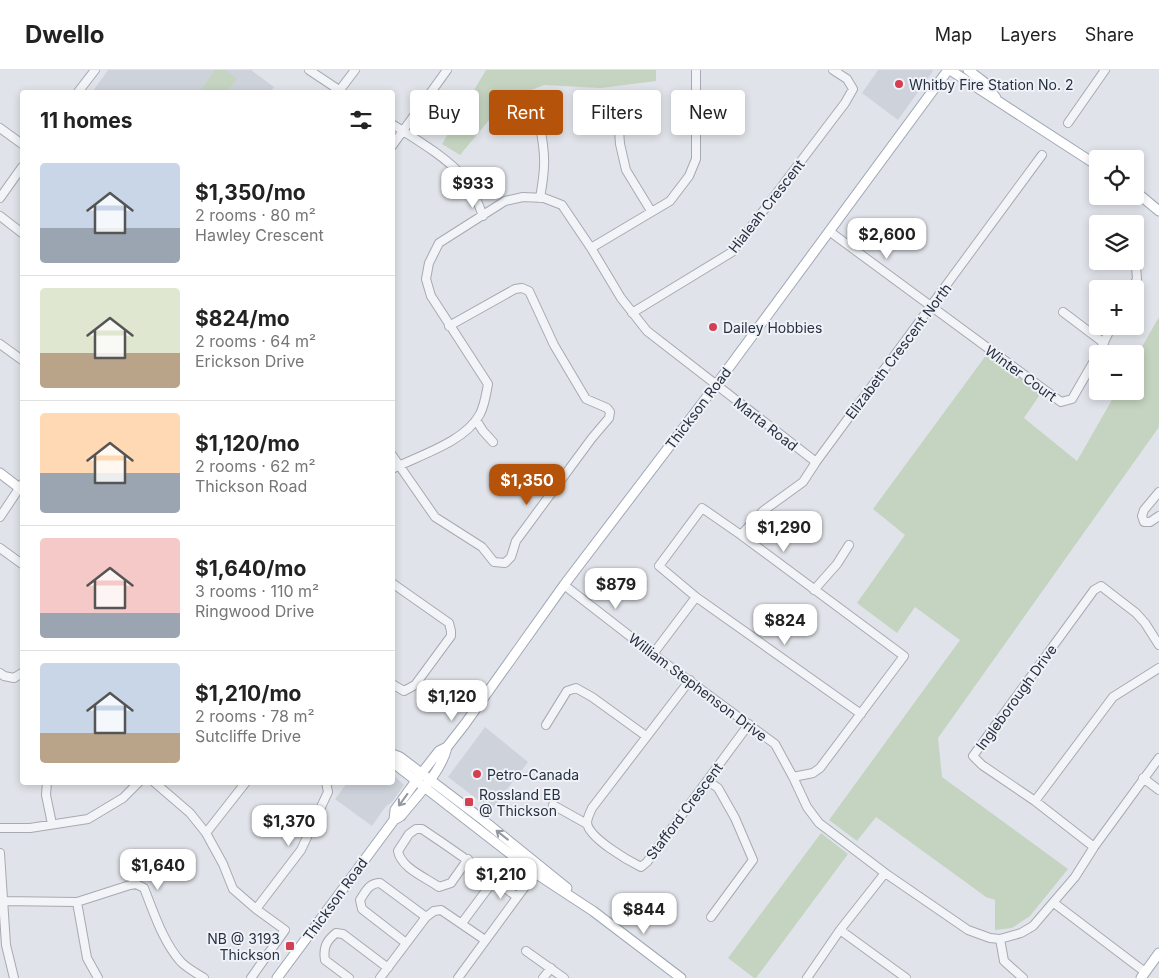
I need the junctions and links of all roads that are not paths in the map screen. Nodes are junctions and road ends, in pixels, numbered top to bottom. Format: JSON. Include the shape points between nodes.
{"nodes":[{"id":1,"x":95,"y":70,"type":"edge"},
{"id":2,"x":309,"y":70,"type":"edge"},
{"id":3,"x":355,"y":70,"type":"edge"},
{"id":4,"x":447,"y":70,"type":"edge"},
{"id":5,"x":696,"y":70,"type":"edge"},
{"id":6,"x":833,"y":70,"type":"edge"},
{"id":7,"x":949,"y":70,"type":"edge"},
{"id":8,"x":968,"y":70,"type":"edge"},
{"id":9,"x":1105,"y":70,"type":"edge"},
{"id":10,"x":80,"y":90,"type":"edge"},
{"id":11,"x":337,"y":90,"type":"edge"},
{"id":12,"x":341,"y":90,"type":"edge"},
{"id":13,"x":696,"y":90,"type":"edge"},
{"id":14,"x":999,"y":102,"type":"junction"},
{"id":15,"x":1068,"y":123,"type":"dead end"},
{"id":16,"x":395,"y":126,"type":"edge"},
{"id":17,"x":0,"y":128,"type":"edge"},
{"id":18,"x":403,"y":131,"type":"junction"},
{"id":19,"x":542,"y":135,"type":"edge"},
{"id":20,"x":619,"y":135,"type":"edge"},
{"id":21,"x":696,"y":135,"type":"edge"},
{"id":22,"x":395,"y":142,"type":"edge"},
{"id":23,"x":20,"y":143,"type":"edge"},
{"id":24,"x":1042,"y":155,"type":"dead end"},
{"id":25,"x":1089,"y":160,"type":"edge"},
{"id":26,"x":20,"y":170,"type":"edge"},
{"id":27,"x":0,"y":198,"type":"edge"},
{"id":28,"x":540,"y":198,"type":"junction"},
{"id":29,"x":1144,"y":198,"type":"edge"},
{"id":30,"x":651,"y":211,"type":"junction"},
{"id":31,"x":1159,"y":211,"type":"edge"},
{"id":32,"x":0,"y":216,"type":"edge"},
{"id":33,"x":483,"y":216,"type":"junction"},
{"id":34,"x":20,"y":231,"type":"edge"},
{"id":35,"x":829,"y":232,"type":"junction"},
{"id":36,"x":591,"y":248,"type":"junction"},
{"id":37,"x":931,"y":307,"type":"junction"},
{"id":38,"x":1063,"y":312,"type":"dead end"},
{"id":39,"x":632,"y":313,"type":"junction"},
{"id":40,"x":449,"y":326,"type":"junction"},
{"id":41,"x":1108,"y":335,"type":"edge"},
{"id":42,"x":1104,"y":343,"type":"joint"},
{"id":43,"x":0,"y":344,"type":"edge"},
{"id":44,"x":20,"y":359,"type":"edge"},
{"id":45,"x":1089,"y":370,"type":"edge"},
{"id":46,"x":716,"y":385,"type":"junction"},
{"id":47,"x":476,"y":420,"type":"junction"},
{"id":48,"x":493,"y":442,"type":"dead end"},
{"id":49,"x":395,"y":459,"type":"edge"},
{"id":50,"x":816,"y":462,"type":"junction"},
{"id":51,"x":400,"y":465,"type":"junction"},
{"id":52,"x":395,"y":468,"type":"edge"},
{"id":53,"x":0,"y":473,"type":"edge"},
{"id":54,"x":20,"y":486,"type":"edge"},
{"id":55,"x":20,"y":490,"type":"edge"},
{"id":56,"x":1159,"y":492,"type":"edge"},
{"id":57,"x":1159,"y":516,"type":"edge"},
{"id":58,"x":0,"y":517,"type":"edge"},
{"id":59,"x":741,"y":535,"type":"junction"},
{"id":60,"x":849,"y":545,"type":"dead end"},
{"id":61,"x":0,"y":548,"type":"edge"},
{"id":62,"x":20,"y":563,"type":"edge"},
{"id":63,"x":564,"y":584,"type":"junction"},
{"id":64,"x":395,"y":585,"type":"edge"},
{"id":65,"x":814,"y":590,"type":"junction"},
{"id":66,"x":696,"y":597,"type":"junction"},
{"id":67,"x":1159,"y":645,"type":"edge"},
{"id":68,"x":653,"y":654,"type":"junction"},
{"id":69,"x":1159,"y":668,"type":"edge"},
{"id":70,"x":0,"y":673,"type":"edge"},
{"id":71,"x":20,"y":674,"type":"edge"},
{"id":72,"x":690,"y":680,"type":"junction"},
{"id":73,"x":395,"y":686,"type":"edge"},
{"id":74,"x":861,"y":714,"type":"junction"},
{"id":75,"x":749,"y":724,"type":"junction"},
{"id":76,"x":546,"y":725,"type":"dead end"},
{"id":77,"x":646,"y":736,"type":"junction"},
{"id":78,"x":395,"y":755,"type":"edge"},
{"id":79,"x":1159,"y":758,"type":"edge"},
{"id":80,"x":395,"y":764,"type":"edge"},
{"id":81,"x":793,"y":777,"type":"junction"},
{"id":82,"x":1143,"y":778,"type":"junction"},
{"id":83,"x":423,"y":780,"type":"junction"},
{"id":84,"x":708,"y":781,"type":"junction"},
{"id":85,"x":47,"y":785,"type":"edge"},
{"id":86,"x":136,"y":785,"type":"edge"},
{"id":87,"x":157,"y":785,"type":"edge"},
{"id":88,"x":244,"y":785,"type":"edge"},
{"id":89,"x":327,"y":785,"type":"edge"},
{"id":90,"x":1159,"y":790,"type":"edge"},
{"id":91,"x":1034,"y":801,"type":"junction"},
{"id":92,"x":553,"y":805,"type":"dead end"},
{"id":93,"x":52,"y":824,"type":"junction"},
{"id":94,"x":587,"y":824,"type":"junction"},
{"id":95,"x":0,"y":828,"type":"edge"},
{"id":96,"x":206,"y":833,"type":"junction"},
{"id":97,"x":1094,"y":847,"type":"junction"},
{"id":98,"x":0,"y":853,"type":"edge"},
{"id":99,"x":468,"y":859,"type":"junction"},
{"id":100,"x":535,"y":873,"type":"junction"},
{"id":101,"x":884,"y":873,"type":"junction"},
{"id":102,"x":494,"y":880,"type":"junction"},
{"id":103,"x":517,"y":897,"type":"junction"},
{"id":104,"x":2,"y":901,"type":"edge"},
{"id":105,"x":77,"y":902,"type":"junction"},
{"id":106,"x":1054,"y":903,"type":"junction"},
{"id":107,"x":256,"y":909,"type":"junction"},
{"id":108,"x":593,"y":912,"type":"junction"},
{"id":109,"x":426,"y":917,"type":"junction"},
{"id":110,"x":711,"y":917,"type":"dead end"},
{"id":111,"x":462,"y":923,"type":"junction"},
{"id":112,"x":840,"y":930,"type":"junction"},
{"id":113,"x":1000,"y":939,"type":"junction"},
{"id":114,"x":485,"y":940,"type":"junction"},
{"id":115,"x":406,"y":943,"type":"junction"},
{"id":116,"x":526,"y":951,"type":"dead end"},
{"id":117,"x":1159,"y":953,"type":"edge"},
{"id":118,"x":388,"y":968,"type":"junction"},
{"id":119,"x":550,"y":968,"type":"junction"},
{"id":120,"x":1143,"y":975,"type":"edge"},
{"id":121,"x":279,"y":977,"type":"edge"},
{"id":122,"x":14,"y":978,"type":"edge"},
{"id":123,"x":98,"y":978,"type":"edge"},
{"id":124,"x":204,"y":978,"type":"edge"},
{"id":125,"x":251,"y":978,"type":"edge"},
{"id":126,"x":349,"y":978,"type":"edge"},
{"id":127,"x":380,"y":978,"type":"edge"},
{"id":128,"x":458,"y":978,"type":"edge"},
{"id":129,"x":543,"y":978,"type":"edge"},
{"id":130,"x":564,"y":978,"type":"edge"},
{"id":131,"x":681,"y":978,"type":"edge"},
{"id":132,"x":807,"y":978,"type":"edge"},
{"id":133,"x":906,"y":978,"type":"edge"},
{"id":134,"x":1023,"y":978,"type":"edge"}],
"edges":[{"from":1,"to":10,"type":"street"},
{"from":2,"to":11,"type":"street"},
{"from":3,"to":12,"type":"street"},
{"from":4,"to":18,"type":"street"},
{"from":5,"to":13,"type":"street"},
{"from":6,"to":39,"type":"street","name":"Hialeah Crescent","via":[[847,79],[853,88],[845,103],[732,252]]},
{"from":7,"to":14,"type":"main road"},
{"from":7,"to":35,"type":"main road","name":"Thickson Road"},
{"from":8,"to":14,"type":"main road","via":[[984,82]]},
{"from":9,"to":15,"type":"street"},
{"from":14,"to":25,"type":"main road"},
{"from":16,"to":18,"type":"street"},
{"from":17,"to":23,"type":"street"},
{"from":18,"to":22,"type":"street"},
{"from":18,"to":33,"type":"street","via":[[463,176]]},
{"from":19,"to":28,"type":"street","via":[[546,169]]},
{"from":20,"to":30,"type":"street","via":[[626,170]]},
{"from":21,"to":30,"type":"street","via":[[696,159],[690,176],[670,201]]},
{"from":24,"to":37,"type":"street","name":"Elizabeth Crescent North"},
{"from":26,"to":27,"type":"street"},
{"from":28,"to":33,"type":"street","via":[[505,201]]},
{"from":28,"to":36,"type":"street","name":"Marta Road","via":[[562,205]]},
{"from":29,"to":31,"type":"main road"},
{"from":30,"to":36,"type":"street"},
{"from":32,"to":34,"type":"street"},
{"from":33,"to":40,"type":"street","via":[[439,243],[428,263],[426,279],[431,296]]},
{"from":35,"to":37,"type":"street"},
{"from":35,"to":46,"type":"main road","name":"Thickson Road"},
{"from":36,"to":39,"type":"street","name":"Marta Road"},
{"from":37,"to":45,"type":"street","name":"Winter Court","via":[[1061,402],[1072,399]]},
{"from":37,"to":50,"type":"street","name":"Elizabeth Crescent North"},
{"from":38,"to":42,"type":"street"},
{"from":39,"to":46,"type":"street","name":"Marta Road","via":[[647,331]]},
{"from":40,"to":47,"type":"street","via":[[488,384]]},
{"from":40,"to":51,"type":"street","via":[[515,289],[529,291],[554,346],[586,399],[607,408],[609,418],[521,533],[511,557],[505,562],[494,562],[482,548],[435,517]]},
{"from":41,"to":42,"type":"street","name":"Winter Court"},
{"from":43,"to":44,"type":"street"},
{"from":46,"to":50,"type":"street","name":"Marta Road"},
{"from":46,"to":63,"type":"main road","name":"Thickson Road"},
{"from":47,"to":48,"type":"street"},
{"from":47,"to":51,"type":"street","via":[[446,444]]},
{"from":49,"to":51,"type":"street"},
{"from":50,"to":59,"type":"street","name":"Elizabeth Crescent North","via":[[803,482],[763,511]]},
{"from":51,"to":52,"type":"street"},
{"from":53,"to":54,"type":"main road"},
{"from":55,"to":58,"type":"street"},
{"from":56,"to":57,"type":"street","via":[[1142,516],[1144,522]]},
{"from":59,"to":65,"type":"street"},
{"from":59,"to":66,"type":"street","via":[[702,508],[659,566]]},
{"from":60,"to":65,"type":"street"},
{"from":61,"to":62,"type":"street"},
{"from":63,"to":68,"type":"street","name":"William Stephenson Drive"},
{"from":63,"to":83,"type":"main road","name":"Thickson Road","via":[[447,747],[445,757]]},
{"from":64,"to":73,"type":"street","via":[[449,624],[451,636],[414,685],[404,691]]},
{"from":65,"to":74,"type":"street","via":[[904,656]]},
{"from":66,"to":68,"type":"street"},
{"from":66,"to":74,"type":"street"},
{"from":67,"to":91,"type":"street","name":"Ingleborough Drive","via":[[1136,612],[1101,586],[1094,590],[973,756]]},
{"from":68,"to":72,"type":"street","name":"William Stephenson Drive"},
{"from":69,"to":91,"type":"street","via":[[1113,697]]},
{"from":70,"to":71,"type":"street","via":[[14,678]]},
{"from":72,"to":75,"type":"street","name":"William Stephenson Drive"},
{"from":72,"to":77,"type":"street"},
{"from":74,"to":81,"type":"street","via":[[820,768],[813,773]]},
{"from":75,"to":81,"type":"street","name":"William Stephenson Drive","via":[[774,744]]},
{"from":75,"to":84,"type":"street","name":"Stafford Crescent"},
{"from":76,"to":77,"type":"street","via":[[567,690],[576,688]]},
{"from":77,"to":94,"type":"street","via":[[592,808]]},
{"from":78,"to":83,"type":"main road"},
{"from":79,"to":82,"type":"street"},
{"from":80,"to":83,"type":"main road"},
{"from":81,"to":101,"type":"street","name":"William Stephenson Drive","via":[[807,807],[819,823]]},
{"from":82,"to":90,"type":"street"},
{"from":82,"to":97,"type":"street"},
{"from":83,"to":100,"type":"main road"},
{"from":108,"to":83,"type":"main road","one_way":true,"via":[[541,865]]},
{"from":83,"to":121,"type":"main road","name":"Thickson Road","via":[[395,810],[394,820]]},
{"from":84,"to":94,"type":"street","name":"Stafford Crescent","via":[[648,862],[640,867],[595,836]]},
{"from":84,"to":110,"type":"street","via":[[718,788],[753,860]]},
{"from":85,"to":93,"type":"street"},
{"from":86,"to":93,"type":"street","via":[[123,798],[88,819]]},
{"from":87,"to":96,"type":"street"},
{"from":88,"to":96,"type":"street"},
{"from":89,"to":107,"type":"street","via":[[328,792],[301,850]]},
{"from":91,"to":97,"type":"street","name":"Ingleborough Drive"},
{"from":92,"to":94,"type":"street"},
{"from":93,"to":95,"type":"street"},
{"from":96,"to":107,"type":"street","via":[[233,889]]},
{"from":97,"to":106,"type":"street"},
{"from":98,"to":104,"type":"street"},
{"from":99,"to":99,"type":"street","via":[[422,829],[409,834],[398,851],[404,864],[438,887],[451,883]]},
{"from":99,"to":102,"type":"street"},
{"from":100,"to":103,"type":"street"},
{"from":100,"to":108,"type":"main road"},
{"from":101,"to":112,"type":"street"},
{"from":101,"to":113,"type":"street","name":"William Stephenson Drive","via":[[968,930]]},
{"from":102,"to":103,"type":"street"},
{"from":102,"to":111,"type":"street"},
{"from":103,"to":114,"type":"street"},
{"from":104,"to":105,"type":"street"},
{"from":104,"to":122,"type":"street","via":[[6,945]]},
{"from":105,"to":123,"type":"street","via":[[87,958]]},
{"from":105,"to":124,"type":"street","via":[[130,884],[144,888],[158,925],[174,953],[182,963]]},
{"from":106,"to":113,"type":"street","via":[[1033,926],[1021,934]]},
{"from":106,"to":120,"type":"street"},
{"from":107,"to":125,"type":"street","via":[[285,930]]},
{"from":108,"to":131,"type":"main road"},
{"from":109,"to":111,"type":"street","via":[[441,910]]},
{"from":109,"to":115,"type":"street"},
{"from":109,"to":115,"type":"street","via":[[380,883],[368,886],[360,900],[362,910]]},
{"from":111,"to":114,"type":"street"},
{"from":112,"to":132,"type":"street"},
{"from":112,"to":133,"type":"street"},
{"from":113,"to":134,"type":"street","via":[[1004,961]]},
{"from":114,"to":128,"type":"street"},
{"from":115,"to":118,"type":"street"},
{"from":116,"to":119,"type":"street"},
{"from":117,"to":120,"type":"main road"},
{"from":118,"to":126,"type":"street","via":[[343,934],[336,934],[323,949],[325,960]]},
{"from":118,"to":127,"type":"street"},
{"from":119,"to":129,"type":"street"},
{"from":119,"to":130,"type":"street"}]}
